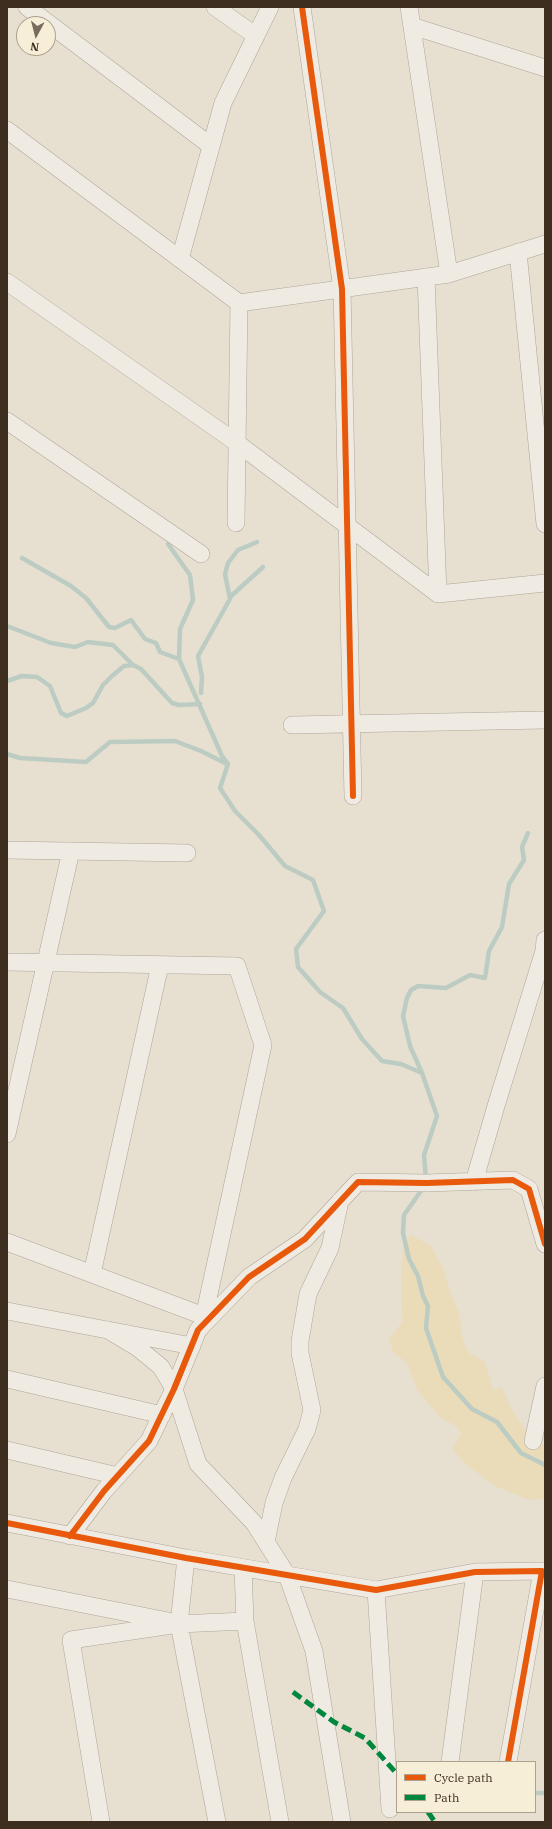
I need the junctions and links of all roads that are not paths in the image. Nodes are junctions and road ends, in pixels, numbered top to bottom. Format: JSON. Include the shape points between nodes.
{"nodes":[{"id":1,"x":27,"y":7,"type":"edge"},
{"id":2,"x":215,"y":7,"type":"edge"},
{"id":3,"x":270,"y":7,"type":"edge"},
{"id":4,"x":302,"y":7,"type":"edge"},
{"id":5,"x":409,"y":7,"type":"edge"},
{"id":6,"x":412,"y":26,"type":"junction"},
{"id":7,"x":256,"y":36,"type":"junction"},
{"id":8,"x":545,"y":68,"type":"edge"},
{"id":9,"x":7,"y":130,"type":"edge"},
{"id":10,"x":211,"y":146,"type":"junction"},
{"id":11,"x":545,"y":244,"type":"edge"},
{"id":12,"x":518,"y":252,"type":"junction"},
{"id":13,"x":180,"y":259,"type":"junction"},
{"id":14,"x":449,"y":274,"type":"junction"},
{"id":15,"x":426,"y":277,"type":"junction"},
{"id":16,"x":7,"y":282,"type":"edge"},
{"id":17,"x":342,"y":289,"type":"junction"},
{"id":18,"x":239,"y":303,"type":"junction"},
{"id":19,"x":7,"y":421,"type":"edge"},
{"id":20,"x":237,"y":443,"type":"junction"},
{"id":21,"x":236,"y":523,"type":"dead end"},
{"id":22,"x":545,"y":524,"type":"edge"},
{"id":23,"x":347,"y":526,"type":"junction"},
{"id":24,"x":201,"y":554,"type":"dead end"},
{"id":25,"x":545,"y":583,"type":"edge"},
{"id":26,"x":438,"y":594,"type":"junction"},
{"id":27,"x":545,"y":720,"type":"edge"},
{"id":28,"x":351,"y":724,"type":"junction"},
{"id":29,"x":292,"y":725,"type":"dead end"},
{"id":30,"x":353,"y":796,"type":"dead end"},
{"id":31,"x":7,"y":850,"type":"edge"},
{"id":32,"x":71,"y":851,"type":"junction"},
{"id":33,"x":187,"y":853,"type":"dead end"},
{"id":34,"x":545,"y":940,"type":"edge"},
{"id":35,"x":7,"y":962,"type":"edge"},
{"id":36,"x":46,"y":962,"type":"junction"},
{"id":37,"x":160,"y":965,"type":"junction"},
{"id":38,"x":12,"y":1091,"type":"edge"},
{"id":39,"x":7,"y":1134,"type":"edge"},
{"id":40,"x":474,"y":1182,"type":"junction"},
{"id":41,"x":340,"y":1201,"type":"junction"},
{"id":42,"x":7,"y":1242,"type":"edge"},
{"id":43,"x":545,"y":1244,"type":"edge"},
{"id":44,"x":92,"y":1274,"type":"junction"},
{"id":45,"x":7,"y":1311,"type":"edge"},
{"id":46,"x":207,"y":1318,"type":"junction"},
{"id":47,"x":108,"y":1330,"type":"junction"},
{"id":48,"x":192,"y":1346,"type":"junction"},
{"id":49,"x":7,"y":1379,"type":"edge"},
{"id":50,"x":545,"y":1386,"type":"edge"},
{"id":51,"x":174,"y":1389,"type":"junction"},
{"id":52,"x":162,"y":1415,"type":"junction"},
{"id":53,"x":533,"y":1441,"type":"dead end"},
{"id":54,"x":7,"y":1450,"type":"edge"},
{"id":55,"x":118,"y":1476,"type":"junction"},
{"id":56,"x":7,"y":1523,"type":"edge"},
{"id":57,"x":70,"y":1536,"type":"junction"},
{"id":58,"x":266,"y":1542,"type":"junction"},
{"id":59,"x":186,"y":1558,"type":"junction"},
{"id":60,"x":243,"y":1568,"type":"junction"},
{"id":61,"x":475,"y":1572,"type":"junction"},
{"id":62,"x":287,"y":1575,"type":"junction"},
{"id":63,"x":7,"y":1589,"type":"edge"},
{"id":64,"x":376,"y":1590,"type":"junction"},
{"id":65,"x":245,"y":1621,"type":"junction"},
{"id":66,"x":179,"y":1624,"type":"junction"},
{"id":67,"x":450,"y":1761,"type":"edge"},
{"id":68,"x":508,"y":1761,"type":"edge"},
{"id":69,"x":390,"y":1809,"type":"dead end"},
{"id":70,"x":101,"y":1822,"type":"edge"},
{"id":71,"x":217,"y":1822,"type":"edge"},
{"id":72,"x":280,"y":1822,"type":"edge"},
{"id":73,"x":342,"y":1822,"type":"edge"}],
"edges":[{"from":1,"to":10,"type":"street"},
{"from":2,"to":7,"type":"street"},
{"from":3,"to":7,"type":"street"},
{"from":4,"to":17,"type":"street"},
{"from":5,"to":6,"type":"street"},
{"from":6,"to":8,"type":"street"},
{"from":6,"to":14,"type":"street"},
{"from":7,"to":10,"type":"street","via":[[223,103]]},
{"from":9,"to":13,"type":"street"},
{"from":10,"to":13,"type":"street"},
{"from":11,"to":12,"type":"street"},
{"from":12,"to":14,"type":"street"},
{"from":12,"to":22,"type":"street"},
{"from":13,"to":18,"type":"street"},
{"from":14,"to":15,"type":"street"},
{"from":15,"to":17,"type":"street"},
{"from":15,"to":26,"type":"street"},
{"from":16,"to":20,"type":"street"},
{"from":17,"to":18,"type":"street"},
{"from":17,"to":23,"type":"street"},
{"from":18,"to":20,"type":"street"},
{"from":19,"to":24,"type":"street"},
{"from":20,"to":21,"type":"street"},
{"from":20,"to":23,"type":"street"},
{"from":23,"to":26,"type":"street"},
{"from":23,"to":28,"type":"street"},
{"from":25,"to":26,"type":"street"},
{"from":27,"to":28,"type":"street"},
{"from":28,"to":29,"type":"street"},
{"from":28,"to":30,"type":"street"},
{"from":31,"to":32,"type":"street"},
{"from":32,"to":33,"type":"street"},
{"from":32,"to":36,"type":"street"},
{"from":34,"to":40,"type":"street","via":[[544,951]]},
{"from":35,"to":36,"type":"street"},
{"from":36,"to":37,"type":"street"},
{"from":36,"to":38,"type":"street"},
{"from":37,"to":44,"type":"street"},
{"from":37,"to":46,"type":"street","via":[[237,966],[263,1046]]},
{"from":38,"to":39,"type":"street"},
{"from":40,"to":41,"type":"street","via":[[358,1182]]},
{"from":40,"to":43,"type":"street","via":[[513,1180],[529,1189]]},
{"from":41,"to":46,"type":"street","via":[[305,1239],[249,1278]]},
{"from":41,"to":58,"type":"street","via":[[330,1248],[308,1294],[300,1341],[300,1353],[312,1410],[307,1428],[274,1502]]},
{"from":42,"to":44,"type":"street"},
{"from":44,"to":46,"type":"street"},
{"from":45,"to":47,"type":"street"},
{"from":46,"to":48,"type":"street","via":[[198,1330]]},
{"from":47,"to":48,"type":"street"},
{"from":47,"to":51,"type":"street","via":[[138,1348],[161,1367]]},
{"from":48,"to":51,"type":"street"},
{"from":49,"to":52,"type":"street"},
{"from":50,"to":53,"type":"street"},
{"from":51,"to":52,"type":"street"},
{"from":51,"to":58,"type":"street","via":[[198,1464],[254,1523]]},
{"from":52,"to":55,"type":"street","via":[[150,1441]]},
{"from":54,"to":55,"type":"street"},
{"from":55,"to":57,"type":"street"},
{"from":56,"to":57,"type":"street"},
{"from":57,"to":59,"type":"street"},
{"from":58,"to":62,"type":"street"},
{"from":59,"to":60,"type":"street"},
{"from":59,"to":66,"type":"street"},
{"from":60,"to":62,"type":"street"},
{"from":60,"to":65,"type":"street"},
{"from":61,"to":64,"type":"street"},
{"from":61,"to":67,"type":"street"},
{"from":61,"to":68,"type":"street","via":[[542,1570]]},
{"from":62,"to":64,"type":"street"},
{"from":62,"to":73,"type":"street","via":[[314,1651]]},
{"from":63,"to":66,"type":"street"},
{"from":64,"to":69,"type":"street"},
{"from":65,"to":66,"type":"street"},
{"from":65,"to":72,"type":"street"},
{"from":66,"to":70,"type":"street","via":[[71,1640]]},
{"from":66,"to":71,"type":"street"}]}
